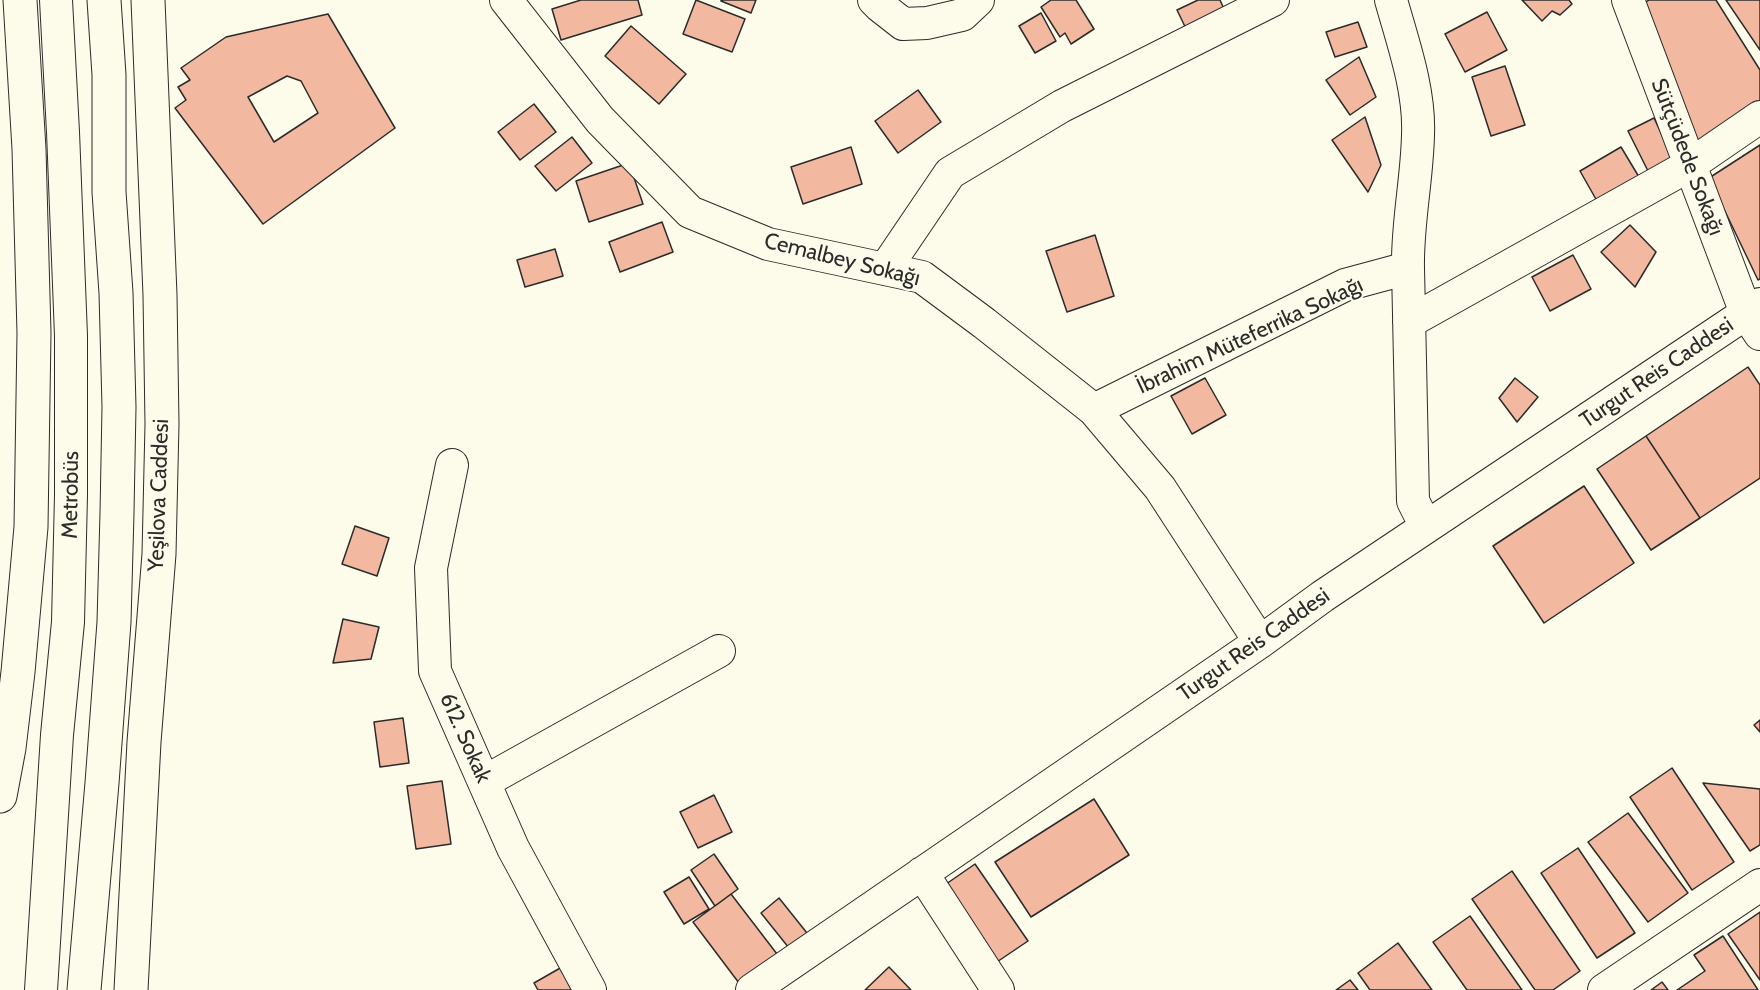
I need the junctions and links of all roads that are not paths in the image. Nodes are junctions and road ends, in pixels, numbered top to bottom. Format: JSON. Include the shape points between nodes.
{"nodes":[{"id":1,"x":20,"y":0,"type":"edge"},
{"id":2,"x":56,"y":0,"type":"edge"},
{"id":3,"x":104,"y":0,"type":"edge"},
{"id":4,"x":114,"y":0,"type":"edge"},
{"id":5,"x":148,"y":0,"type":"edge"},
{"id":6,"x":506,"y":0,"type":"edge"},
{"id":7,"x":874,"y":0,"type":"edge"},
{"id":8,"x":978,"y":0,"type":"edge"},
{"id":9,"x":1273,"y":0,"type":"edge"},
{"id":10,"x":1391,"y":0,"type":"edge"},
{"id":11,"x":1628,"y":0,"type":"edge"},
{"id":12,"x":109,"y":75,"type":"junction"},
{"id":13,"x":1760,"y":117,"type":"edge"},
{"id":14,"x":1690,"y":165,"type":"junction"},
{"id":15,"x":1408,"y":268,"type":"junction"},
{"id":16,"x":885,"y":269,"type":"junction"},
{"id":17,"x":1755,"y":317,"type":"edge"},
{"id":18,"x":1409,"y":322,"type":"junction"},
{"id":19,"x":1094,"y":410,"type":"junction"},
{"id":20,"x":452,"y":465,"type":"dead end"},
{"id":21,"x":1425,"y":527,"type":"junction"},
{"id":22,"x":1260,"y":642,"type":"junction"},
{"id":23,"x":719,"y":651,"type":"dead end"},
{"id":24,"x":484,"y":782,"type":"junction"},
{"id":25,"x":0,"y":796,"type":"edge"},
{"id":26,"x":922,"y":873,"type":"junction"},
{"id":27,"x":1760,"y":885,"type":"edge"},
{"id":28,"x":41,"y":990,"type":"edge"},
{"id":29,"x":84,"y":990,"type":"edge"},
{"id":30,"x":131,"y":990,"type":"edge"},
{"id":31,"x":590,"y":990,"type":"edge"},
{"id":32,"x":752,"y":990,"type":"edge"},
{"id":33,"x":998,"y":990,"type":"edge"},
{"id":34,"x":1604,"y":990,"type":"edge"}],
"edges":[{"from":1,"to":25,"type":"main road","via":[[34,333],[31,527],[9,748]]},
{"from":2,"to":28,"type":"street","name":"Metrobüs","via":[[71,336],[71,495],[68,622]]},
{"from":3,"to":12,"type":"main road"},
{"from":4,"to":12,"type":"main road"},
{"from":5,"to":30,"type":"main road","name":"Yeşilova Caddesi","via":[[162,423],[159,554]]},
{"from":6,"to":16,"type":"street","name":"Cemalbey Sokağı","via":[[600,120],[690,212],[768,244]]},
{"from":7,"to":8,"type":"street","via":[[903,24],[962,15]]},
{"from":9,"to":16,"type":"street","via":[[1062,106],[950,173]]},
{"from":10,"to":15,"type":"street","via":[[1413,79],[1419,133]]},
{"from":11,"to":14,"type":"street","name":"Sütçüdede Sokağı"},
{"from":12,"to":29,"type":"main road","via":[[109,192],[119,407],[117,513],[114,622]]},
{"from":13,"to":14,"type":"street"},
{"from":14,"to":17,"type":"street","name":"Sütçüdede Sokağı"},
{"from":14,"to":18,"type":"street"},
{"from":15,"to":18,"type":"street"},
{"from":15,"to":19,"type":"street","name":"İbrahim Müteferrika Sokağı","via":[[1345,285]]},
{"from":16,"to":19,"type":"street","name":"Cemalbey Sokağı","via":[[922,277]]},
{"from":17,"to":21,"type":"street","name":"Turgut Reis Caddesi"},
{"from":18,"to":21,"type":"street","via":[[1413,501]]},
{"from":19,"to":22,"type":"street","name":"Cemalbey Sokağı","via":[[1161,488]]},
{"from":20,"to":24,"type":"street","name":"612. Sokak","via":[[431,568],[435,671]]},
{"from":21,"to":22,"type":"street","name":"Turgut Reis Caddesi"},
{"from":22,"to":26,"type":"street","name":"Turgut Reis Caddesi"},
{"from":23,"to":24,"type":"street"},
{"from":24,"to":31,"type":"street","name":"612. Sokak","via":[[513,848]]},
{"from":26,"to":32,"type":"street","name":"Turgut Reis Caddesi"},
{"from":26,"to":33,"type":"street"},
{"from":27,"to":34,"type":"street"}]}
